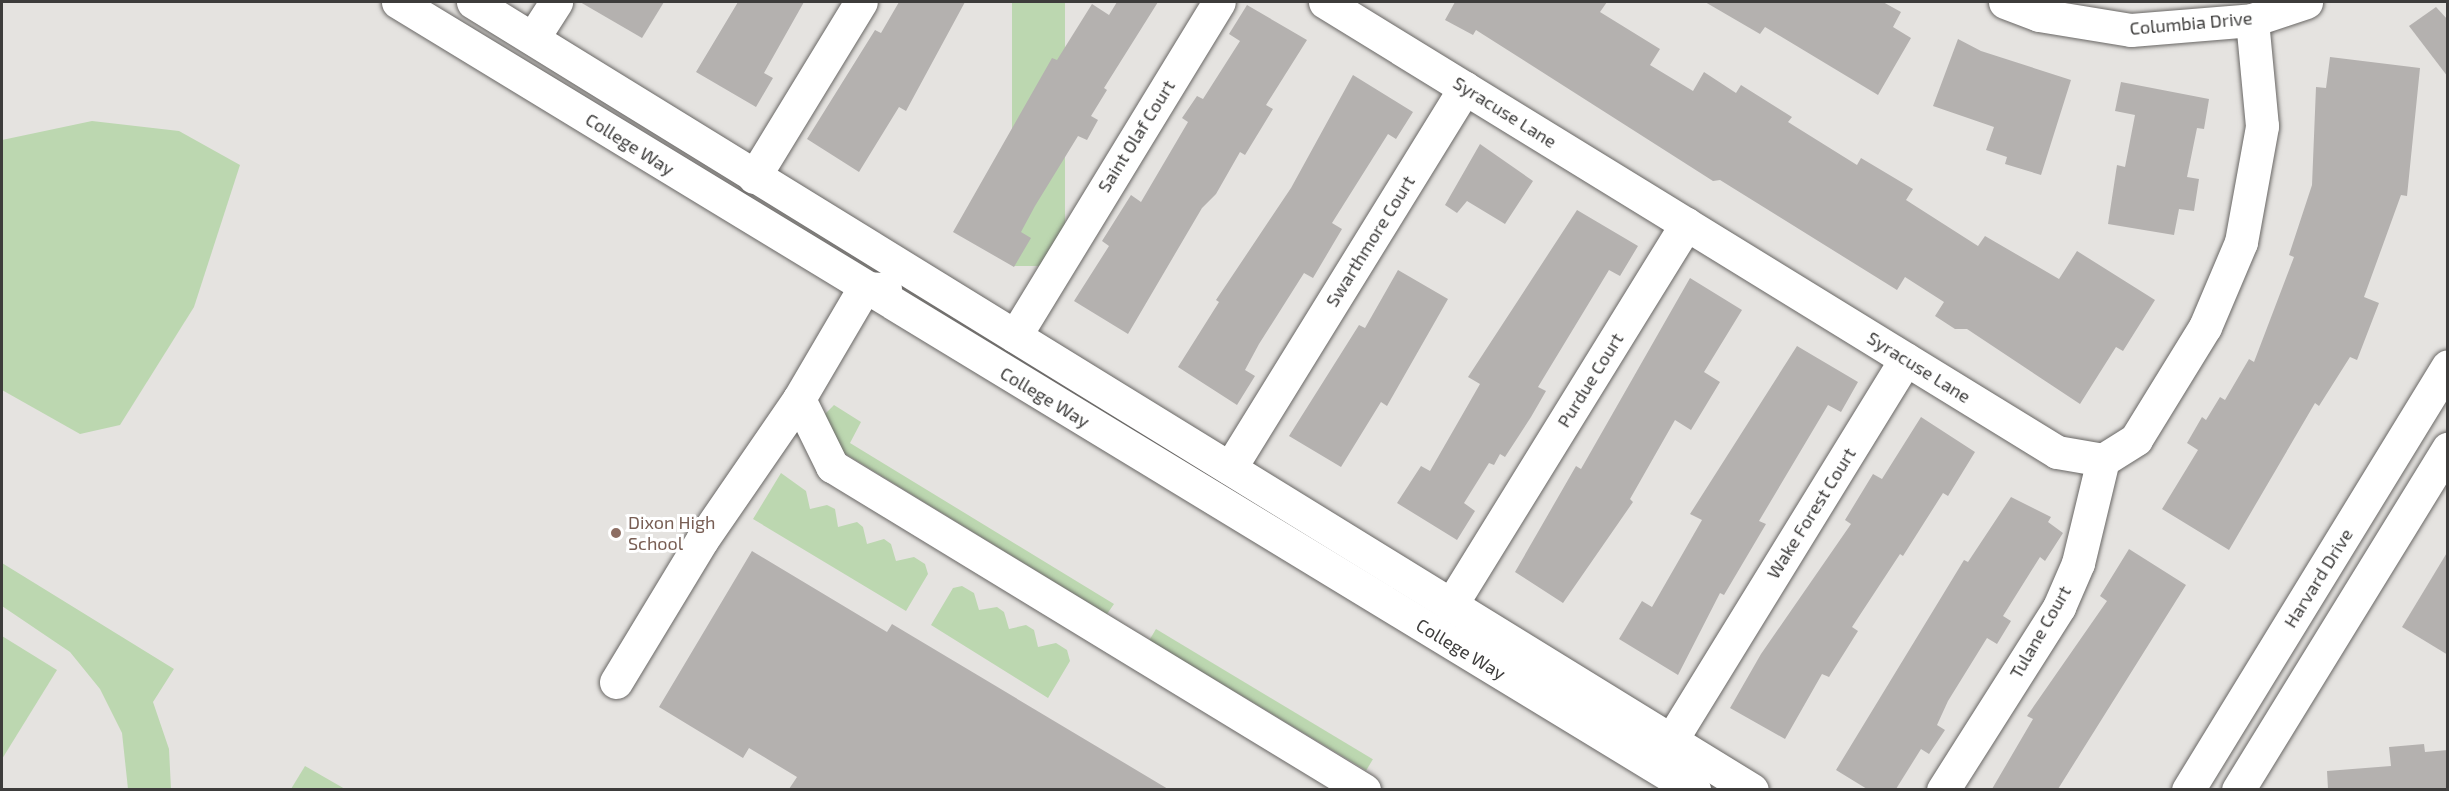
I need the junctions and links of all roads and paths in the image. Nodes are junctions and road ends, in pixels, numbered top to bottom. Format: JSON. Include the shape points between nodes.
{"nodes":[{"id":1,"x":398,"y":2,"type":"edge"},
{"id":2,"x":473,"y":2,"type":"edge"},
{"id":3,"x":556,"y":2,"type":"edge"},
{"id":4,"x":861,"y":2,"type":"edge"},
{"id":5,"x":1219,"y":2,"type":"edge"},
{"id":6,"x":1325,"y":2,"type":"edge"},
{"id":7,"x":2005,"y":2,"type":"edge"},
{"id":8,"x":2306,"y":2,"type":"edge"},
{"id":9,"x":2252,"y":20,"type":"junction"},
{"id":10,"x":533,"y":38,"type":"junction"},
{"id":11,"x":1465,"y":88,"type":"junction"},
{"id":12,"x":754,"y":177,"type":"junction"},
{"id":13,"x":1686,"y":224,"type":"junction"},
{"id":14,"x":864,"y":288,"type":"junction"},
{"id":15,"x":942,"y":293,"type":"junction"},
{"id":16,"x":1015,"y":336,"type":"junction"},
{"id":17,"x":1906,"y":359,"type":"junction"},
{"id":18,"x":2448,"y":366,"type":"edge"},
{"id":19,"x":799,"y":399,"type":"junction"},
{"id":20,"x":2448,"y":448,"type":"edge"},
{"id":21,"x":2103,"y":460,"type":"junction"},
{"id":22,"x":1230,"y":468,"type":"junction"},
{"id":23,"x":1451,"y":605,"type":"junction"},
{"id":24,"x":616,"y":682,"type":"dead end"},
{"id":25,"x":1672,"y":740,"type":"junction"},
{"id":26,"x":1364,"y":789,"type":"edge"},
{"id":27,"x":1694,"y":789,"type":"edge"},
{"id":28,"x":1752,"y":789,"type":"edge"},
{"id":29,"x":1943,"y":789,"type":"edge"},
{"id":30,"x":2188,"y":789,"type":"edge"},
{"id":31,"x":2238,"y":789,"type":"edge"}],
"edges":[{"from":1,"to":14,"type":"street","name":"College Way"},
{"from":2,"to":10,"type":"street","name":"College Way"},
{"from":3,"to":10,"type":"street"},
{"from":4,"to":12,"type":"street"},
{"from":5,"to":16,"type":"street","name":"Saint Olaf Court"},
{"from":6,"to":11,"type":"street","name":"Syracuse Lane"},
{"from":7,"to":9,"type":"street","name":"Columbia Drive","via":[[2039,15],[2131,30]]},
{"from":8,"to":9,"type":"street","name":"Columbia Drive"},
{"from":9,"to":21,"type":"street","via":[[2262,126],[2238,251],[2205,327],[2136,439]]},
{"from":10,"to":12,"type":"street","name":"College Way"},
{"from":11,"to":13,"type":"street","name":"Syracuse Lane"},
{"from":11,"to":22,"type":"street","name":"Swarthmore Court"},
{"from":12,"to":15,"type":"street","name":"College Way"},
{"from":13,"to":17,"type":"street","name":"Syracuse Lane"},
{"from":13,"to":23,"type":"street","name":"Purdue Court"},
{"from":14,"to":15,"type":"street"},
{"from":14,"to":19,"type":"street"},
{"from":14,"to":27,"type":"street","name":"College Way"},
{"from":15,"to":16,"type":"street","name":"College Way"},
{"from":16,"to":22,"type":"street","name":"College Way"},
{"from":17,"to":21,"type":"street","name":"Syracuse Lane","via":[[2057,452]]},
{"from":17,"to":25,"type":"street","name":"Wake Forest Court"},
{"from":18,"to":30,"type":"street","name":"Harvard Drive"},
{"from":19,"to":24,"type":"street","via":[[702,540]]},
{"from":19,"to":26,"type":"street","via":[[832,466]]},
{"from":20,"to":31,"type":"street"},
{"from":21,"to":29,"type":"street","name":"Tulane Court","via":[[2078,563],[2059,606]]},
{"from":22,"to":23,"type":"street","name":"College Way"},
{"from":23,"to":25,"type":"street","name":"College Way"},
{"from":25,"to":28,"type":"street","name":"College Way"}]}
